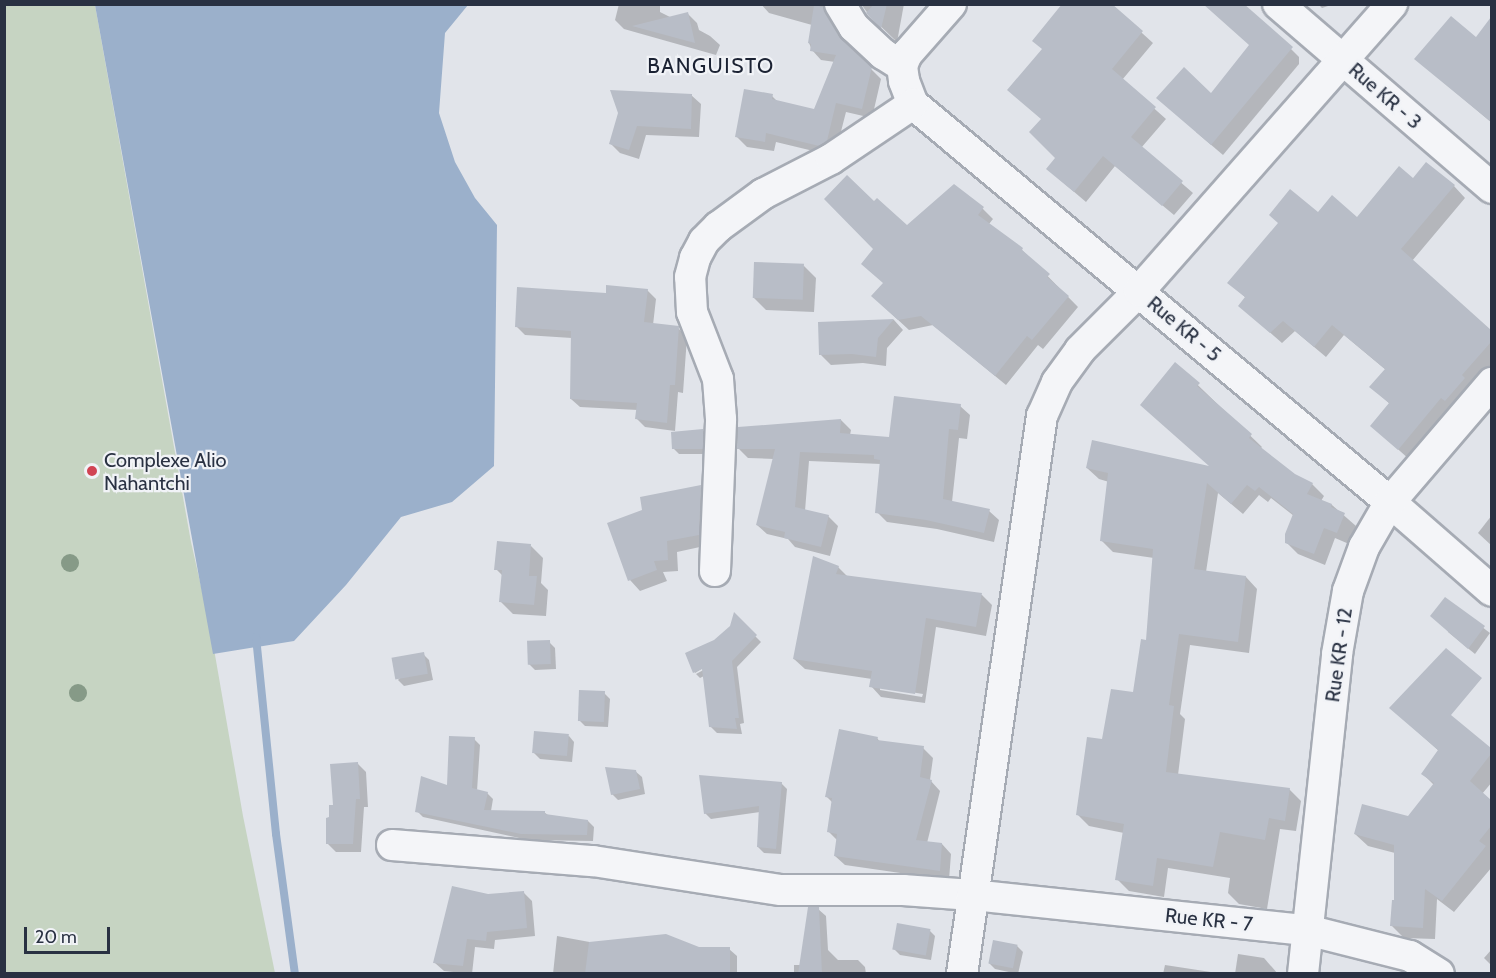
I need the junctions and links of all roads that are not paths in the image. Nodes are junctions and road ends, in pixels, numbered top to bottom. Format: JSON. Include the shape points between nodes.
{"nodes":[{"id":1,"x":840,"y":4,"type":"edge"},
{"id":2,"x":951,"y":4,"type":"edge"},
{"id":3,"x":1278,"y":4,"type":"edge"},
{"id":4,"x":1392,"y":4,"type":"edge"},
{"id":5,"x":905,"y":60,"type":"junction"},
{"id":6,"x":1345,"y":61,"type":"junction"},
{"id":7,"x":913,"y":104,"type":"junction"},
{"id":8,"x":1491,"y":188,"type":"edge"},
{"id":9,"x":1138,"y":291,"type":"junction"},
{"id":10,"x":1491,"y":383,"type":"edge"},
{"id":11,"x":1390,"y":502,"type":"junction"},
{"id":12,"x":715,"y":571,"type":"dead end"},
{"id":13,"x":1491,"y":591,"type":"edge"},
{"id":14,"x":392,"y":845,"type":"dead end"},
{"id":15,"x":972,"y":895,"type":"junction"},
{"id":16,"x":1307,"y":930,"type":"junction"},
{"id":17,"x":962,"y":974,"type":"edge"},
{"id":18,"x":1302,"y":974,"type":"edge"},
{"id":19,"x":1439,"y":974,"type":"edge"}],
"edges":[{"from":1,"to":5,"type":"street","via":[[855,27],[883,54]]},
{"from":2,"to":5,"type":"street"},
{"from":3,"to":6,"type":"street","name":"Rue KR - 3"},
{"from":4,"to":6,"type":"street"},
{"from":5,"to":7,"type":"street","via":[[904,81]]},
{"from":6,"to":8,"type":"street","name":"Rue KR - 3"},
{"from":6,"to":9,"type":"street"},
{"from":7,"to":9,"type":"street","name":"Rue KR - 5"},
{"from":7,"to":12,"type":"street","via":[[831,159],[763,195],[718,227],[695,258],[690,277],[692,312],[718,379],[721,419]]},
{"from":9,"to":11,"type":"street","name":"Rue KR - 5"},
{"from":9,"to":15,"type":"street","via":[[1080,350],[1057,382],[1042,416]]},
{"from":10,"to":11,"type":"street","name":"Rue KR - 12"},
{"from":11,"to":13,"type":"street","name":"Rue KR - 5"},
{"from":11,"to":16,"type":"street","name":"Rue KR - 12","via":[[1364,547],[1348,591],[1337,654]]},
{"from":14,"to":15,"type":"street","name":"Rue KR - 7","via":[[593,861],[781,890],[903,890]]},
{"from":15,"to":16,"type":"street","name":"Rue KR - 7"},
{"from":15,"to":17,"type":"street"},
{"from":16,"to":18,"type":"street","name":"Rue KR - 12"},
{"from":16,"to":19,"type":"street","name":"Rue KR - 7","via":[[1410,956]]}]}
